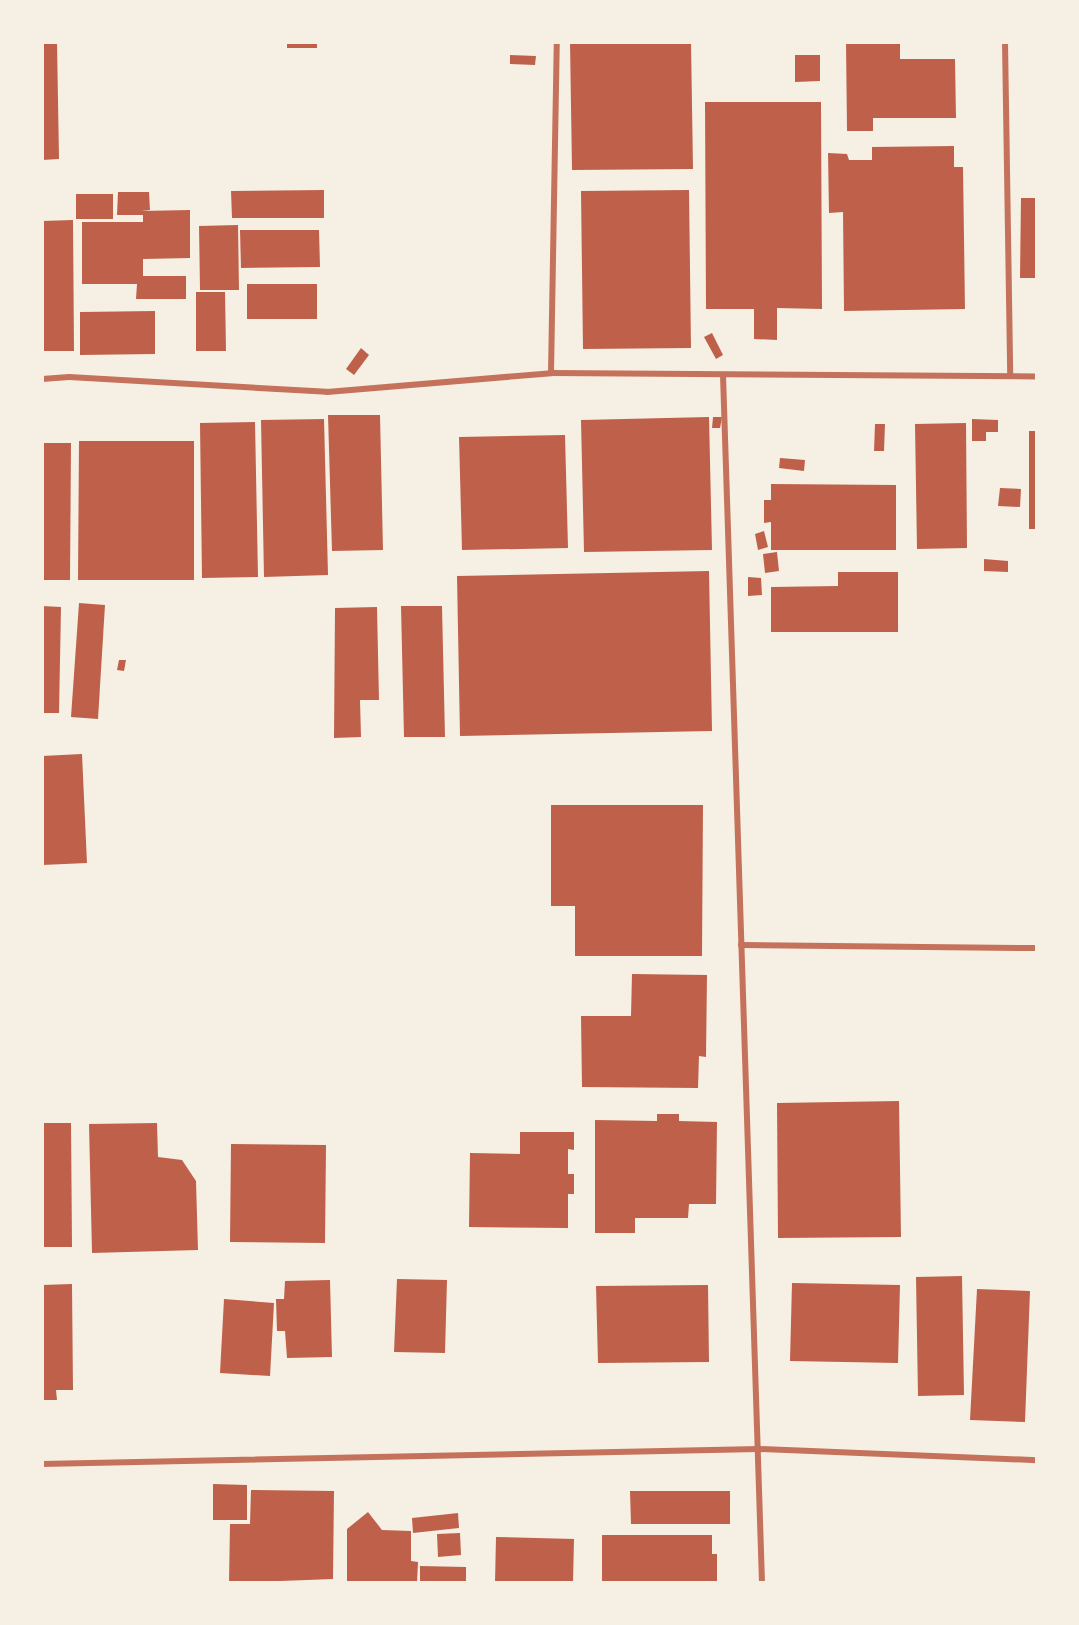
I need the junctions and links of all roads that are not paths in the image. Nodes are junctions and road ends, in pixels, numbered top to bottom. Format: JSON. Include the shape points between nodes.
{"nodes":[{"id":1,"x":557,"y":42,"type":"edge"},
{"id":2,"x":1005,"y":42,"type":"edge"},
{"id":3,"x":551,"y":373,"type":"junction"},
{"id":4,"x":723,"y":375,"type":"junction"},
{"id":5,"x":1010,"y":376,"type":"junction"},
{"id":6,"x":1037,"y":376,"type":"edge"},
{"id":7,"x":42,"y":379,"type":"edge"},
{"id":8,"x":741,"y":945,"type":"junction"},
{"id":9,"x":1037,"y":948,"type":"edge"},
{"id":10,"x":759,"y":1449,"type":"junction"},
{"id":11,"x":1037,"y":1460,"type":"edge"},
{"id":12,"x":42,"y":1464,"type":"edge"},
{"id":13,"x":762,"y":1583,"type":"edge"}],
"edges":[{"from":1,"to":3,"type":"street"},
{"from":2,"to":5,"type":"street"},
{"from":3,"to":4,"type":"street"},
{"from":3,"to":7,"type":"street","via":[[327,392],[69,377]]},
{"from":4,"to":5,"type":"street"},
{"from":4,"to":8,"type":"street"},
{"from":5,"to":6,"type":"street"},
{"from":8,"to":9,"type":"street"},
{"from":8,"to":10,"type":"street"},
{"from":10,"to":11,"type":"street"},
{"from":10,"to":12,"type":"street"},
{"from":10,"to":13,"type":"street"}]}
